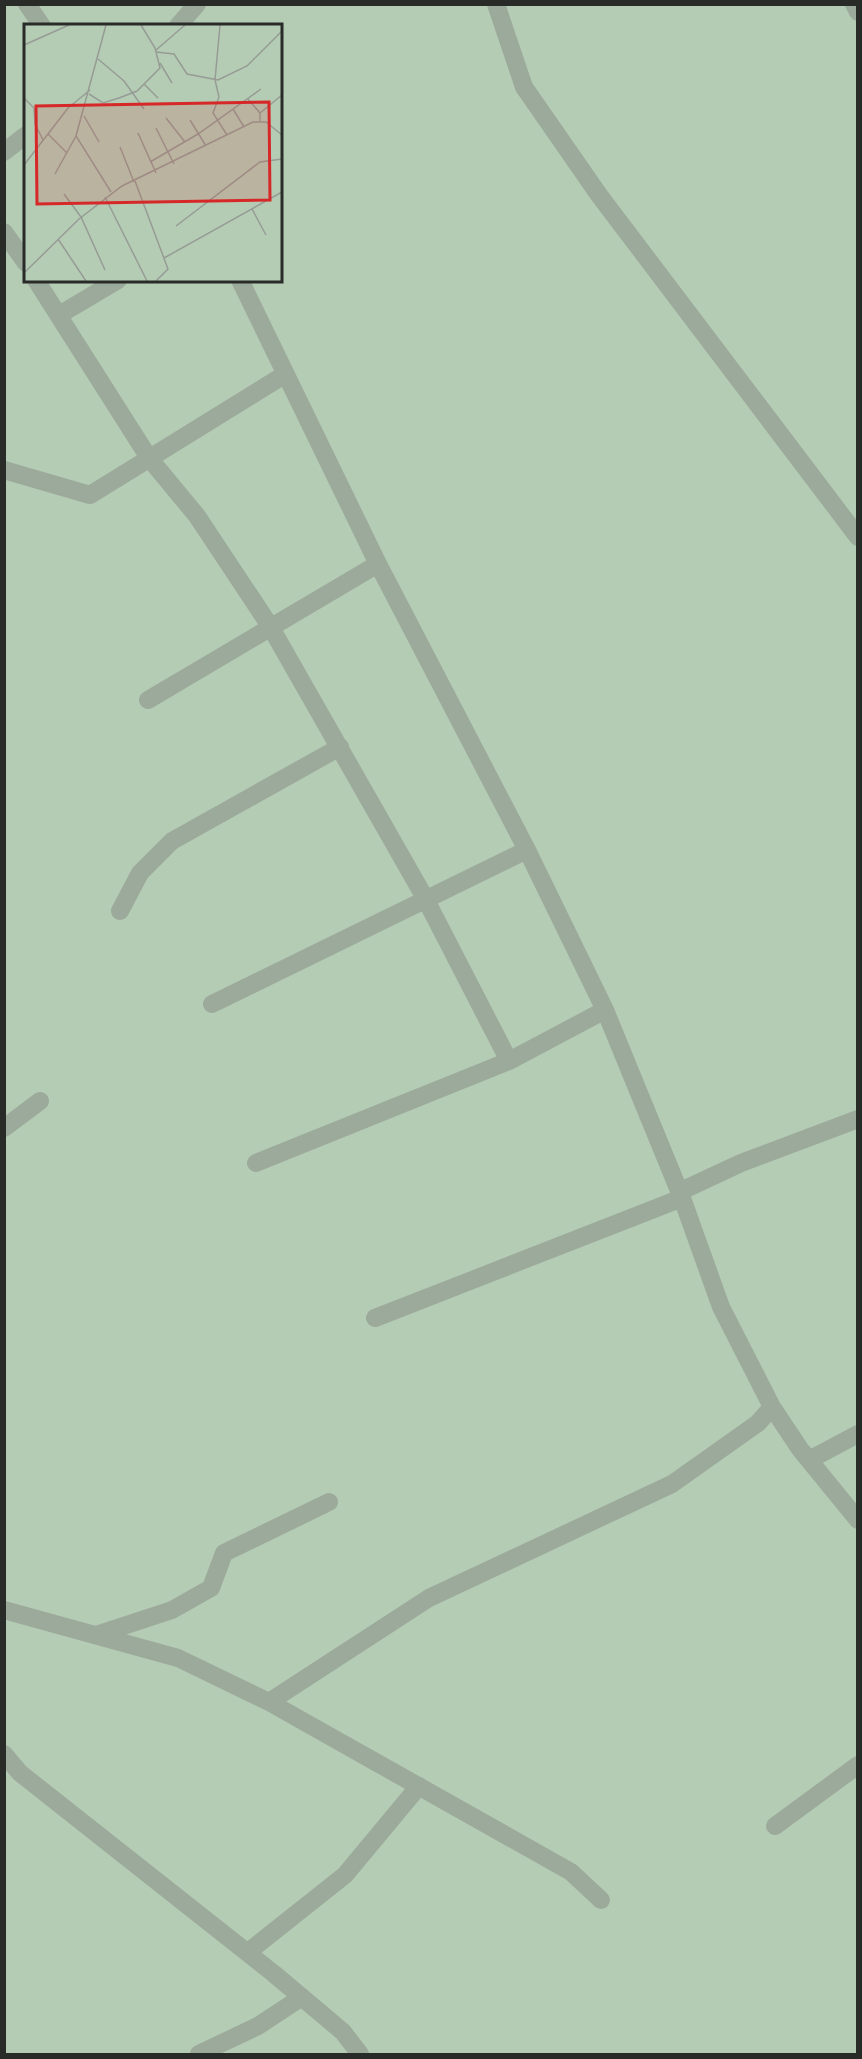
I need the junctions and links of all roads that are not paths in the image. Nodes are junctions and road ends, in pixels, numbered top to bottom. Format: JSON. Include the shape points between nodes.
{"nodes":[{"id":1,"x":27,"y":4,"type":"edge"},
{"id":2,"x":198,"y":4,"type":"edge"},
{"id":3,"x":496,"y":4,"type":"edge"},
{"id":4,"x":854,"y":4,"type":"edge"},
{"id":5,"x":858,"y":12,"type":"edge"},
{"id":6,"x":41,"y":24,"type":"edge"},
{"id":7,"x":180,"y":24,"type":"edge"},
{"id":8,"x":24,"y":137,"type":"edge"},
{"id":9,"x":4,"y":152,"type":"edge"},
{"id":10,"x":4,"y":232,"type":"edge"},
{"id":11,"x":24,"y":261,"type":"edge"},
{"id":12,"x":37,"y":282,"type":"edge"},
{"id":13,"x":115,"y":282,"type":"edge"},
{"id":14,"x":241,"y":282,"type":"edge"},
{"id":15,"x":58,"y":315,"type":"junction"},
{"id":16,"x":284,"y":375,"type":"junction"},
{"id":17,"x":149,"y":458,"type":"junction"},
{"id":18,"x":4,"y":470,"type":"edge"},
{"id":19,"x":858,"y":537,"type":"edge"},
{"id":20,"x":378,"y":564,"type":"junction"},
{"id":21,"x":270,"y":626,"type":"junction"},
{"id":22,"x":148,"y":700,"type":"dead end"},
{"id":23,"x":340,"y":747,"type":"junction"},
{"id":24,"x":527,"y":850,"type":"junction"},
{"id":25,"x":425,"y":898,"type":"junction"},
{"id":26,"x":120,"y":911,"type":"dead end"},
{"id":27,"x":212,"y":1004,"type":"dead end"},
{"id":28,"x":605,"y":1010,"type":"junction"},
{"id":29,"x":509,"y":1061,"type":"junction"},
{"id":30,"x":40,"y":1101,"type":"dead end"},
{"id":31,"x":858,"y":1119,"type":"edge"},
{"id":32,"x":4,"y":1128,"type":"edge"},
{"id":33,"x":256,"y":1163,"type":"dead end"},
{"id":34,"x":680,"y":1195,"type":"junction"},
{"id":35,"x":375,"y":1318,"type":"dead end"},
{"id":36,"x":772,"y":1407,"type":"junction"},
{"id":37,"x":858,"y":1434,"type":"edge"},
{"id":38,"x":809,"y":1460,"type":"junction"},
{"id":39,"x":328,"y":1503,"type":"dead end"},
{"id":40,"x":858,"y":1520,"type":"edge"},
{"id":41,"x":4,"y":1610,"type":"edge"},
{"id":42,"x":96,"y":1635,"type":"junction"},
{"id":43,"x":268,"y":1702,"type":"junction"},
{"id":44,"x":4,"y":1754,"type":"edge"},
{"id":45,"x":858,"y":1765,"type":"edge"},
{"id":46,"x":419,"y":1786,"type":"junction"},
{"id":47,"x":775,"y":1826,"type":"dead end"},
{"id":48,"x":601,"y":1899,"type":"dead end"},
{"id":49,"x":248,"y":1952,"type":"junction"},
{"id":50,"x":302,"y":1997,"type":"junction"},
{"id":51,"x":199,"y":2055,"type":"edge"},
{"id":52,"x":360,"y":2055,"type":"edge"}],
"edges":[{"from":1,"to":6,"type":"street"},
{"from":2,"to":7,"type":"street"},
{"from":3,"to":19,"type":"street","via":[[524,87],[599,195]]},
{"from":4,"to":5,"type":"street"},
{"from":8,"to":9,"type":"street"},
{"from":10,"to":11,"type":"street"},
{"from":12,"to":15,"type":"street"},
{"from":13,"to":15,"type":"street"},
{"from":14,"to":16,"type":"street"},
{"from":15,"to":17,"type":"street"},
{"from":16,"to":17,"type":"street"},
{"from":16,"to":20,"type":"street"},
{"from":17,"to":18,"type":"street","via":[[90,495]]},
{"from":17,"to":21,"type":"street","via":[[197,516]]},
{"from":20,"to":21,"type":"street"},
{"from":20,"to":24,"type":"street"},
{"from":21,"to":22,"type":"street"},
{"from":21,"to":23,"type":"street"},
{"from":23,"to":25,"type":"street"},
{"from":23,"to":26,"type":"street","via":[[171,841],[140,873]]},
{"from":24,"to":25,"type":"street"},
{"from":24,"to":28,"type":"street"},
{"from":25,"to":27,"type":"street"},
{"from":25,"to":29,"type":"street"},
{"from":28,"to":29,"type":"street"},
{"from":28,"to":34,"type":"street"},
{"from":29,"to":33,"type":"street"},
{"from":30,"to":32,"type":"street"},
{"from":31,"to":34,"type":"street","via":[[741,1163]]},
{"from":34,"to":35,"type":"street"},
{"from":34,"to":36,"type":"street","via":[[721,1307]]},
{"from":36,"to":38,"type":"street"},
{"from":36,"to":43,"type":"street","via":[[758,1423],[672,1484],[429,1598]]},
{"from":37,"to":38,"type":"street"},
{"from":38,"to":40,"type":"street"},
{"from":39,"to":42,"type":"street","via":[[224,1553],[212,1588],[172,1610]]},
{"from":41,"to":42,"type":"street"},
{"from":42,"to":43,"type":"street","via":[[178,1658]]},
{"from":43,"to":46,"type":"street"},
{"from":44,"to":49,"type":"street","via":[[20,1773]]},
{"from":45,"to":47,"type":"street"},
{"from":46,"to":48,"type":"street","via":[[571,1872]]},
{"from":46,"to":49,"type":"street","via":[[345,1875]]},
{"from":49,"to":50,"type":"street"},
{"from":50,"to":51,"type":"street","via":[[258,2026]]},
{"from":50,"to":52,"type":"street","via":[[342,2032]]}]}
